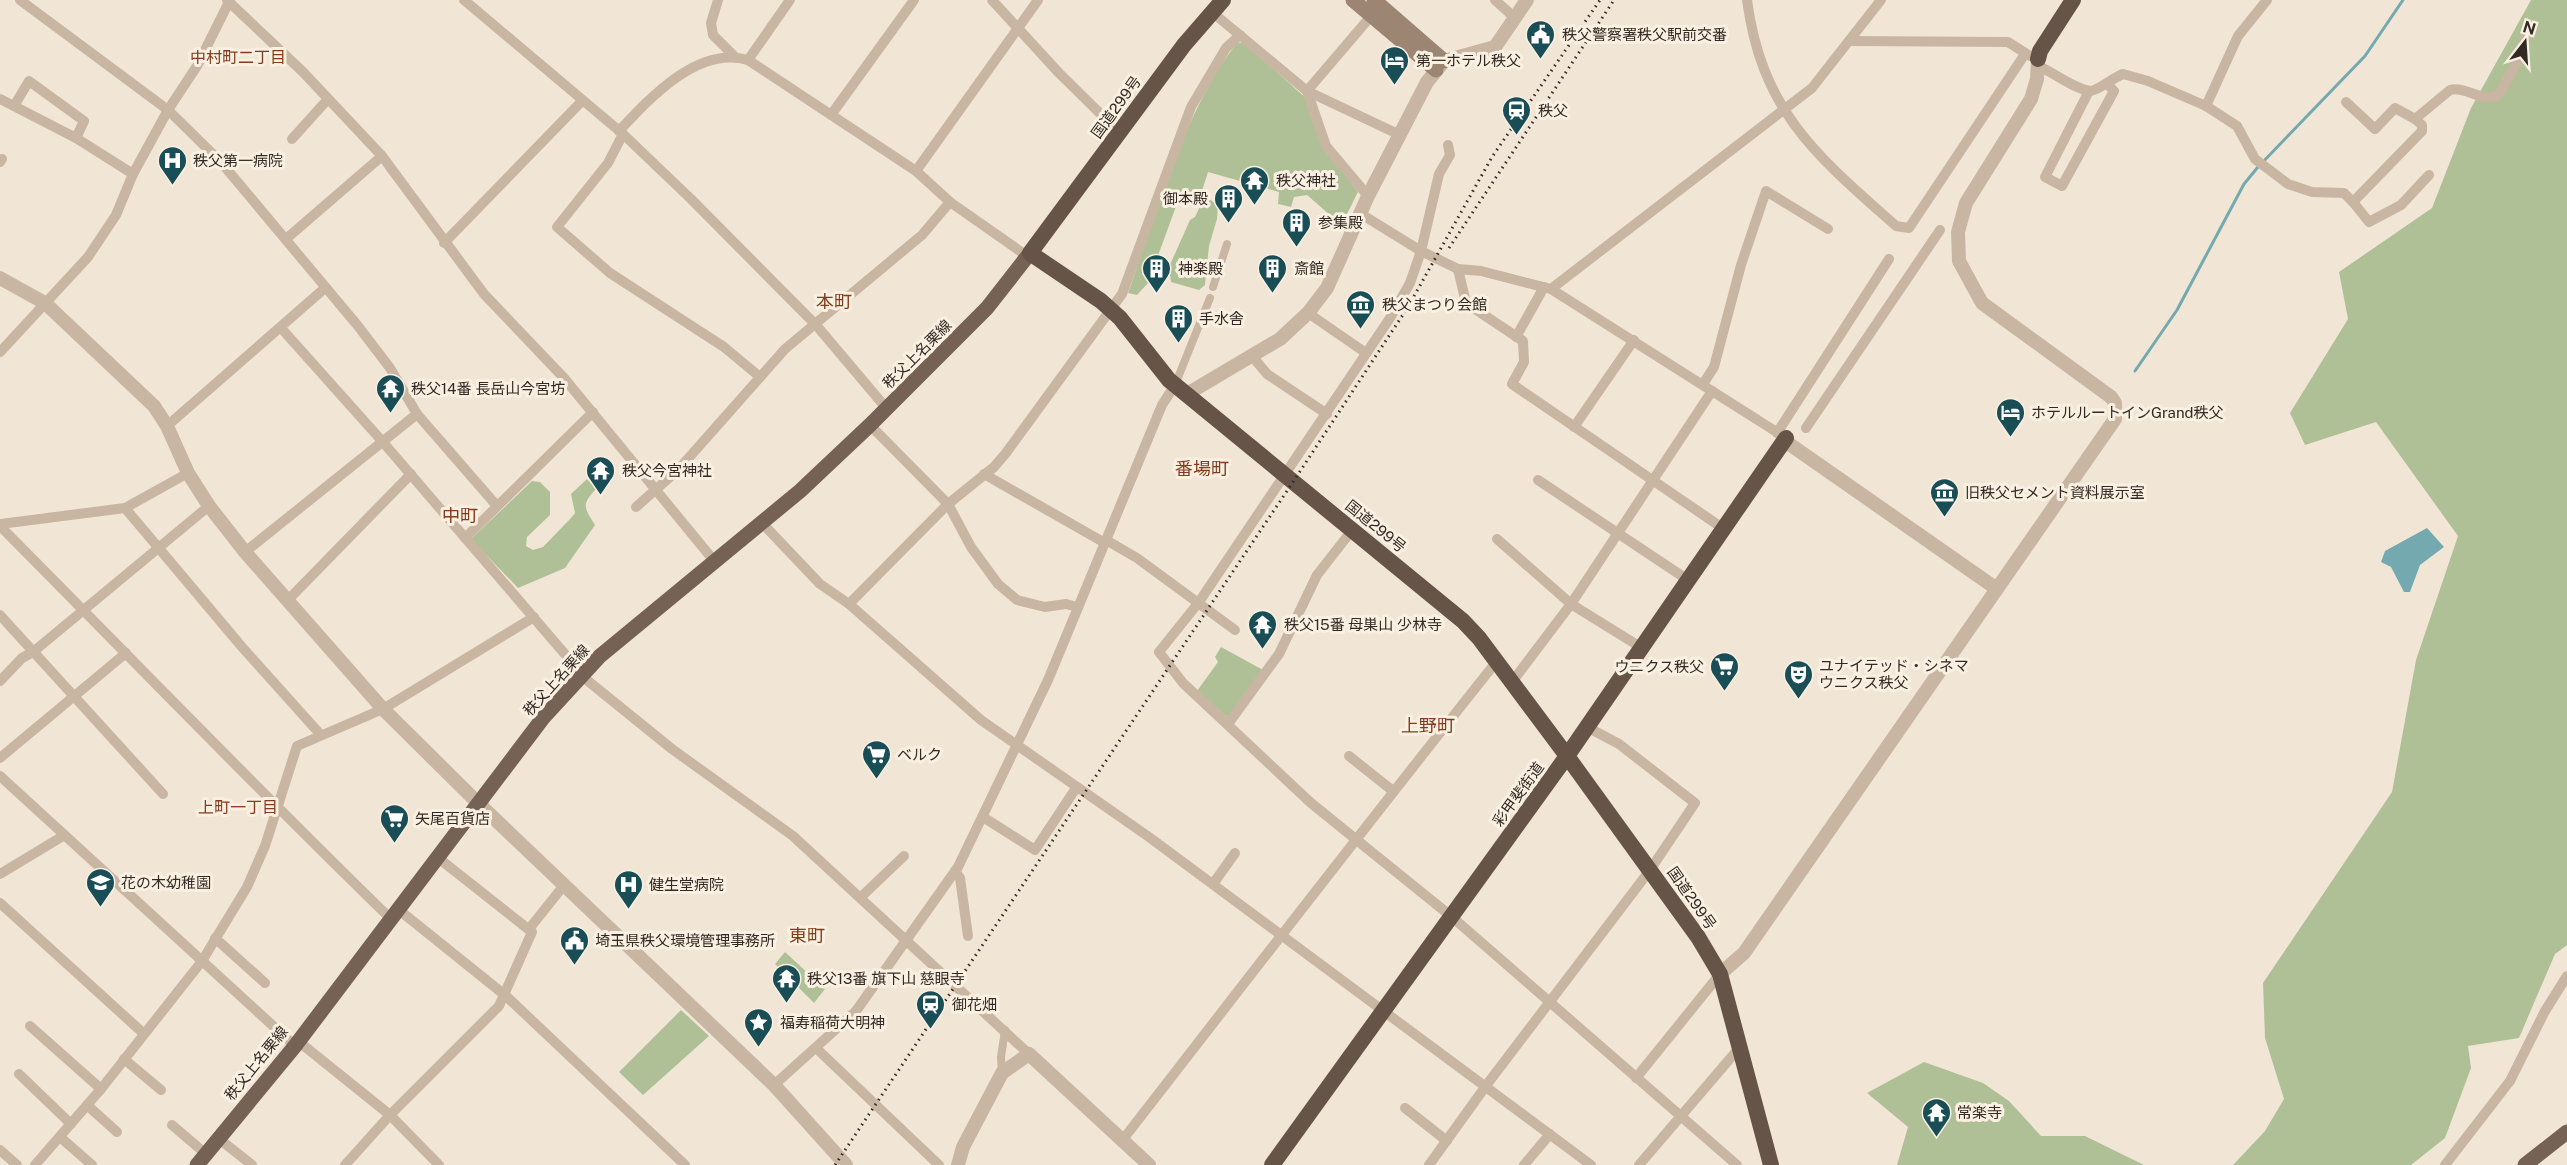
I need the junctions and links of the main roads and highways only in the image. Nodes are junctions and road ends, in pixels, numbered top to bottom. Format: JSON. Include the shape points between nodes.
{"nodes":[{"id":1,"x":1353,"y":0,"type":"edge"},
{"id":2,"x":2073,"y":0,"type":"edge"},
{"id":3,"x":1378,"y":5,"type":"edge"},
{"id":4,"x":1218,"y":6,"type":"edge"},
{"id":5,"x":2034,"y":60,"type":"road end"},
{"id":6,"x":1440,"y":66,"type":"road end"},
{"id":7,"x":1029,"y":254,"type":"junction"},
{"id":8,"x":1783,"y":437,"type":"road end"},
{"id":9,"x":1568,"y":756,"type":"junction"},
{"id":10,"x":2567,"y":1132,"type":"edge"},
{"id":11,"x":202,"y":1160,"type":"edge"},
{"id":12,"x":1272,"y":1165,"type":"edge"},
{"id":13,"x":1772,"y":1165,"type":"edge"},
{"id":14,"x":2525,"y":1165,"type":"edge"}],
"edges":[{"from":1,"to":3,"type":"main road"},
{"from":2,"to":5,"type":"highway"},
{"from":3,"to":6,"type":"main road"},
{"from":4,"to":7,"type":"highway","name":"国道299号","via":[[1184,45]]},
{"from":7,"to":9,"type":"highway","name":"国道299号","via":[[1110,308],[1181,390],[1463,621]]},
{"from":7,"to":11,"type":"main road","name":"秩父上名栗線","via":[[987,308],[870,425],[762,523],[581,674]]},
{"from":8,"to":9,"type":"highway","name":"彩甲斐街道","via":[[1724,530]]},
{"from":9,"to":12,"type":"highway","name":"彩甲斐街道"},
{"from":9,"to":13,"type":"highway","name":"国道299号","via":[[1698,937],[1720,974]]},
{"from":10,"to":14,"type":"main road"}]}
